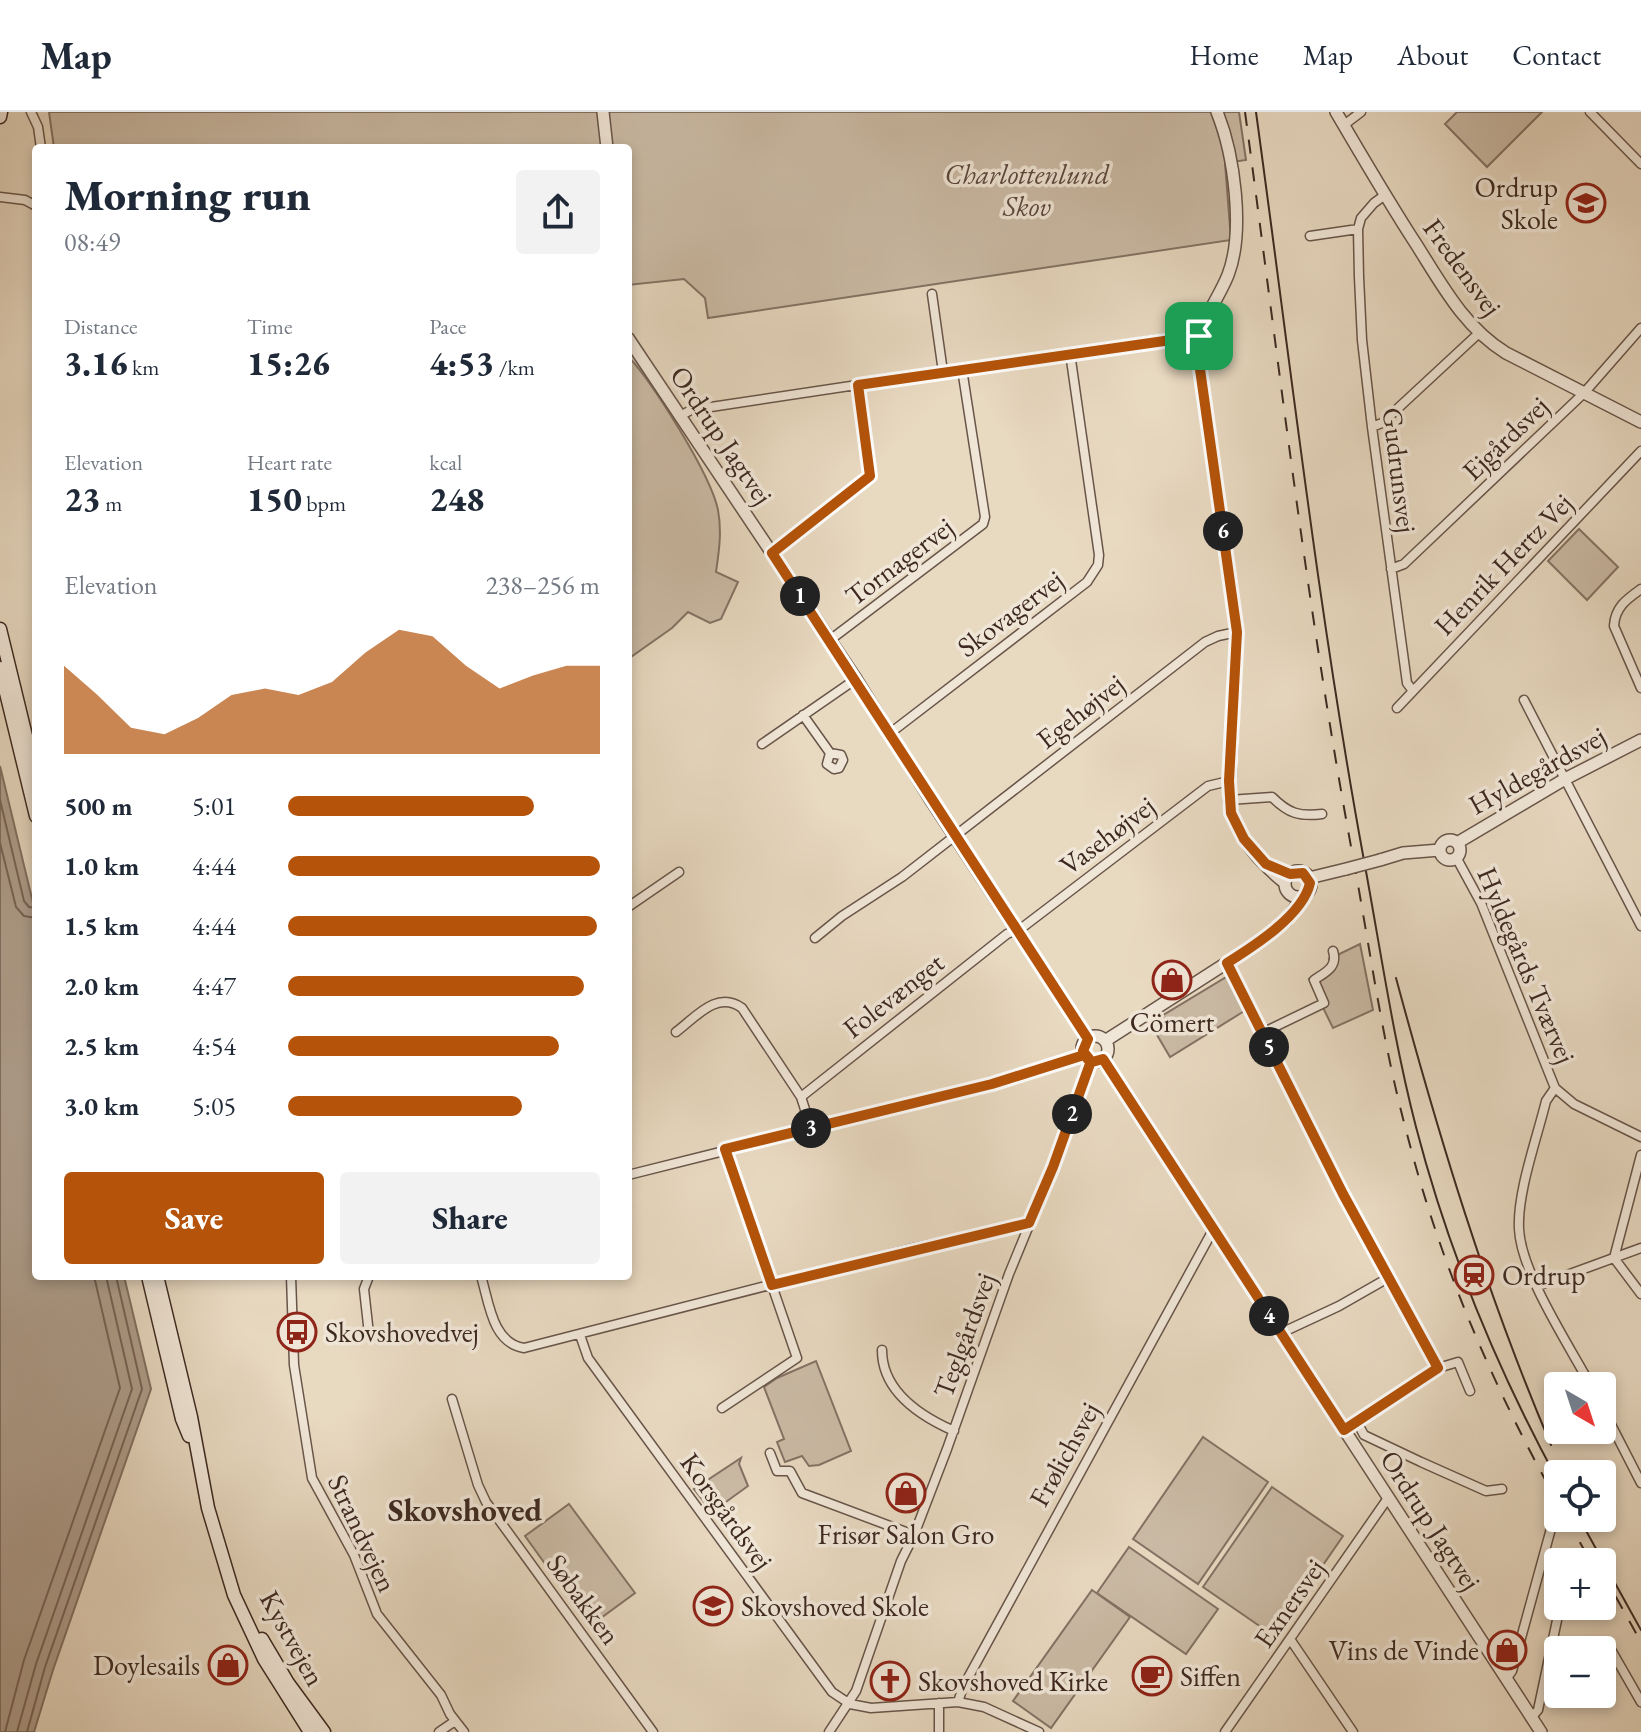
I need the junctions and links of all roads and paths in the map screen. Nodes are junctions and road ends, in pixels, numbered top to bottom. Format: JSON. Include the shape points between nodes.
{"nodes":[{"id":1,"x":31,"y":112,"type":"edge"},
{"id":2,"x":603,"y":112,"type":"edge"},
{"id":3,"x":1217,"y":112,"type":"edge"},
{"id":4,"x":1336,"y":112,"type":"edge"},
{"id":5,"x":1361,"y":112,"type":"edge"},
{"id":6,"x":1590,"y":112,"type":"edge"},
{"id":7,"x":1344,"y":125,"type":"junction"},
{"id":8,"x":40,"y":144,"type":"edge"},
{"id":9,"x":607,"y":144,"type":"edge"},
{"id":10,"x":1641,"y":164,"type":"edge"},
{"id":11,"x":1385,"y":195,"type":"junction"},
{"id":12,"x":0,"y":197,"type":"edge"},
{"id":13,"x":32,"y":204,"type":"edge"},
{"id":14,"x":1358,"y":229,"type":"junction"},
{"id":15,"x":1310,"y":236,"type":"dead end"},
{"id":16,"x":932,"y":294,"type":"dead end"},
{"id":17,"x":1641,"y":328,"type":"edge"},
{"id":18,"x":1479,"y":333,"type":"junction"},
{"id":19,"x":1199,"y":336,"type":"junction"},
{"id":20,"x":632,"y":344,"type":"edge"},
{"id":21,"x":1070,"y":353,"type":"junction"},
{"id":22,"x":962,"y":369,"type":"junction"},
{"id":23,"x":943,"y":372,"type":"junction"},
{"id":24,"x":858,"y":385,"type":"junction"},
{"id":25,"x":1584,"y":393,"type":"junction"},
{"id":26,"x":680,"y":416,"type":"junction"},
{"id":27,"x":1641,"y":422,"type":"edge"},
{"id":28,"x":1372,"y":427,"type":"junction"},
{"id":29,"x":1641,"y":451,"type":"edge"},
{"id":30,"x":772,"y":553,"type":"junction"},
{"id":31,"x":1391,"y":569,"type":"junction"},
{"id":32,"x":1641,"y":589,"type":"edge"},
{"id":33,"x":0,"y":629,"type":"edge"},
{"id":34,"x":1237,"y":632,"type":"junction"},
{"id":35,"x":830,"y":640,"type":"junction"},
{"id":36,"x":0,"y":668,"type":"edge"},
{"id":37,"x":856,"y":679,"type":"junction"},
{"id":38,"x":1641,"y":688,"type":"edge"},
{"id":39,"x":1413,"y":691,"type":"junction"},
{"id":40,"x":1524,"y":700,"type":"dead end"},
{"id":41,"x":1397,"y":708,"type":"dead end"},
{"id":42,"x":803,"y":715,"type":"junction"},
{"id":43,"x":889,"y":734,"type":"junction"},
{"id":44,"x":1641,"y":740,"type":"edge"},
{"id":45,"x":762,"y":744,"type":"dead end"},
{"id":46,"x":830,"y":753,"type":"dead end"},
{"id":47,"x":32,"y":761,"type":"edge"},
{"id":48,"x":1565,"y":779,"type":"junction"},
{"id":49,"x":1229,"y":781,"type":"junction"},
{"id":50,"x":32,"y":800,"type":"edge"},
{"id":51,"x":1229,"y":800,"type":"junction"},
{"id":52,"x":1322,"y":814,"type":"dead end"},
{"id":53,"x":954,"y":836,"type":"junction"},
{"id":54,"x":1457,"y":843,"type":"junction"},
{"id":55,"x":1440,"y":850,"type":"junction"},
{"id":56,"x":1456,"y":857,"type":"junction"},
{"id":57,"x":679,"y":872,"type":"dead end"},
{"id":58,"x":1288,"y":878,"type":"junction"},
{"id":59,"x":1303,"y":889,"type":"junction"},
{"id":60,"x":632,"y":904,"type":"edge"},
{"id":61,"x":1641,"y":926,"type":"edge"},
{"id":62,"x":1015,"y":930,"type":"junction"},
{"id":63,"x":815,"y":938,"type":"dead end"},
{"id":64,"x":1333,"y":951,"type":"dead end"},
{"id":65,"x":1227,"y":963,"type":"junction"},
{"id":66,"x":676,"y":1032,"type":"dead end"},
{"id":67,"x":1262,"y":1033,"type":"junction"},
{"id":68,"x":1088,"y":1039,"type":"junction"},
{"id":69,"x":1105,"y":1041,"type":"junction"},
{"id":70,"x":1093,"y":1058,"type":"junction"},
{"id":71,"x":1555,"y":1088,"type":"junction"},
{"id":72,"x":801,"y":1097,"type":"junction"},
{"id":73,"x":811,"y":1128,"type":"junction"},
{"id":74,"x":1641,"y":1137,"type":"edge"},
{"id":75,"x":725,"y":1149,"type":"junction"},
{"id":76,"x":1641,"y":1155,"type":"edge"},
{"id":77,"x":632,"y":1174,"type":"edge"},
{"id":78,"x":1029,"y":1223,"type":"junction"},
{"id":79,"x":1213,"y":1230,"type":"junction"},
{"id":80,"x":1641,"y":1248,"type":"edge"},
{"id":81,"x":1614,"y":1258,"type":"junction"},
{"id":82,"x":149,"y":1280,"type":"edge"},
{"id":83,"x":158,"y":1280,"type":"edge"},
{"id":84,"x":291,"y":1280,"type":"edge"},
{"id":85,"x":367,"y":1280,"type":"edge"},
{"id":86,"x":482,"y":1280,"type":"edge"},
{"id":87,"x":1381,"y":1282,"type":"dead end"},
{"id":88,"x":772,"y":1285,"type":"junction"},
{"id":89,"x":1537,"y":1286,"type":"junction"},
{"id":90,"x":1641,"y":1294,"type":"edge"},
{"id":91,"x":1281,"y":1333,"type":"junction"},
{"id":92,"x":369,"y":1334,"type":"dead end"},
{"id":93,"x":580,"y":1335,"type":"junction"},
{"id":94,"x":882,"y":1350,"type":"dead end"},
{"id":95,"x":1438,"y":1368,"type":"junction"},
{"id":96,"x":1583,"y":1372,"type":"edge"},
{"id":97,"x":1470,"y":1391,"type":"dead end"},
{"id":98,"x":452,"y":1399,"type":"dead end"},
{"id":99,"x":722,"y":1408,"type":"dead end"},
{"id":100,"x":1357,"y":1422,"type":"junction"},
{"id":101,"x":1344,"y":1430,"type":"junction"},
{"id":102,"x":954,"y":1431,"type":"junction"},
{"id":103,"x":1616,"y":1434,"type":"edge"},
{"id":104,"x":770,"y":1453,"type":"dead end"},
{"id":105,"x":197,"y":1454,"type":"junction"},
{"id":106,"x":1641,"y":1483,"type":"edge"},
{"id":107,"x":1502,"y":1489,"type":"dead end"},
{"id":108,"x":1388,"y":1498,"type":"junction"},
{"id":109,"x":1550,"y":1532,"type":"edge"},
{"id":110,"x":914,"y":1535,"type":"junction"},
{"id":111,"x":225,"y":1564,"type":"junction"},
{"id":112,"x":1557,"y":1620,"type":"edge"},
{"id":113,"x":1290,"y":1639,"type":"junction"},
{"id":114,"x":1616,"y":1658,"type":"edge"},
{"id":115,"x":1506,"y":1679,"type":"junction"},
{"id":116,"x":958,"y":1702,"type":"junction"},
{"id":117,"x":1641,"y":1702,"type":"edge"},
{"id":118,"x":939,"y":1703,"type":"junction"},
{"id":119,"x":850,"y":1704,"type":"junction"},
{"id":120,"x":1532,"y":1717,"type":"junction"},
{"id":121,"x":455,"y":1721,"type":"junction"},
{"id":122,"x":310,"y":1732,"type":"edge"},
{"id":123,"x":324,"y":1732,"type":"edge"},
{"id":124,"x":439,"y":1732,"type":"edge"},
{"id":125,"x":464,"y":1732,"type":"edge"},
{"id":126,"x":653,"y":1732,"type":"edge"},
{"id":127,"x":829,"y":1732,"type":"edge"},
{"id":128,"x":939,"y":1732,"type":"edge"},
{"id":129,"x":1039,"y":1732,"type":"edge"},
{"id":130,"x":1225,"y":1732,"type":"edge"},
{"id":131,"x":1353,"y":1732,"type":"edge"},
{"id":132,"x":1541,"y":1732,"type":"edge"}],
"edges":[{"from":1,"to":8,"type":"street"},
{"from":2,"to":9,"type":"street"},
{"from":3,"to":19,"type":"street","via":[[1236,208],[1234,254]]},
{"from":4,"to":7,"type":"street","name":"Fredensvej"},
{"from":5,"to":7,"type":"street"},
{"from":6,"to":10,"type":"street"},
{"from":7,"to":11,"type":"street","name":"Fredensvej"},
{"from":11,"to":14,"type":"street","via":[[1366,211]]},
{"from":11,"to":18,"type":"street","name":"Fredensvej","via":[[1451,299]]},
{"from":12,"to":13,"type":"street"},
{"from":14,"to":15,"type":"street"},
{"from":14,"to":28,"type":"street","name":"Gudrunsvej"},
{"from":16,"to":23,"type":"street"},
{"from":17,"to":25,"type":"street","name":"Ejgårdsvej"},
{"from":18,"to":25,"type":"street","name":"Fredensvej"},
{"from":18,"to":28,"type":"street"},
{"from":19,"to":21,"type":"street"},
{"from":19,"to":34,"type":"street"},
{"from":20,"to":26,"type":"street","name":"Ordrup Jagtvej"},
{"from":21,"to":22,"type":"street"},
{"from":21,"to":43,"type":"street","name":"Skovagervej","via":[[1099,555],[1094,574]]},
{"from":22,"to":23,"type":"street"},
{"from":22,"to":35,"type":"street","name":"Tornagervej","via":[[983,524]]},
{"from":23,"to":24,"type":"street"},
{"from":24,"to":26,"type":"street","via":[[691,410]]},
{"from":24,"to":30,"type":"street","via":[[870,476]]},
{"from":25,"to":27,"type":"street","name":"Fredensvej"},
{"from":25,"to":31,"type":"street","name":"Ejgårdsvej","via":[[1404,564]]},
{"from":26,"to":30,"type":"street","name":"Ordrup Jagtvej"},
{"from":28,"to":31,"type":"street","name":"Gudrunsvej"},
{"from":29,"to":39,"type":"street","name":"Henrik Hertz Vej"},
{"from":30,"to":35,"type":"street","name":"Ordrup Jagtvej"},
{"from":31,"to":39,"type":"street","name":"Gudrunsvej","via":[[1407,683]]},
{"from":32,"to":38,"type":"street","via":[[1624,602],[1614,626]]},
{"from":33,"to":47,"type":"main road"},
{"from":34,"to":49,"type":"street"},
{"from":34,"to":53,"type":"street","name":"Egehøjvej","via":[[1205,642]]},
{"from":35,"to":37,"type":"street","name":"Ordrup Jagtvej"},
{"from":36,"to":50,"type":"main road"},
{"from":37,"to":42,"type":"street"},
{"from":37,"to":43,"type":"street","name":"Ordrup Jagtvej"},
{"from":39,"to":41,"type":"street","name":"Henrik Hertz Vej"},
{"from":40,"to":48,"type":"street"},
{"from":42,"to":45,"type":"street"},
{"from":42,"to":46,"type":"street"},
{"from":43,"to":53,"type":"street","name":"Ordrup Jagtvej"},
{"from":44,"to":48,"type":"street","name":"Hyldegårdsvej"},
{"from":48,"to":54,"type":"street","name":"Hyldegårdsvej"},
{"from":48,"to":61,"type":"street"},
{"from":49,"to":51,"type":"street"},
{"from":49,"to":62,"type":"street","name":"Vasehøjvej","via":[[1208,786]]},
{"from":51,"to":52,"type":"street","via":[[1272,797],[1303,817]]},
{"from":51,"to":58,"type":"street","via":[[1244,839],[1266,864]]},
{"from":53,"to":62,"type":"street","name":"Ordrup Jagtvej"},
{"from":53,"to":63,"type":"street"},
{"from":54,"to":55,"type":"street","via":[[1445,841]]},
{"from":54,"to":56,"type":"street"},
{"from":55,"to":56,"type":"street","via":[[1445,859]]},
{"from":55,"to":59,"type":"street","bridge":true,"via":[[1340,871]]},
{"from":56,"to":71,"type":"street","name":"Hyldegårds Tværvej","via":[[1481,903]]},
{"from":57,"to":60,"type":"street"},
{"from":58,"to":59,"type":"street","via":[[1286,890]]},
{"from":58,"to":59,"type":"street","via":[[1301,872]]},
{"from":59,"to":65,"type":"street","via":[[1276,927]]},
{"from":62,"to":68,"type":"street","name":"Ordrup Jagtvej"},
{"from":62,"to":72,"type":"street","name":"Folevænget"},
{"from":64,"to":67,"type":"street","via":[[1332,968],[1314,980],[1324,1003]]},
{"from":65,"to":67,"type":"street"},
{"from":65,"to":69,"type":"street"},
{"from":66,"to":72,"type":"street","via":[[711,1005],[733,1002]]},
{"from":67,"to":95,"type":"street"},
{"from":68,"to":69,"type":"street"},
{"from":68,"to":70,"type":"street","via":[[1083,1046]]},
{"from":69,"to":70,"type":"street","via":[[1108,1051]]},
{"from":70,"to":73,"type":"street"},
{"from":70,"to":78,"type":"street","name":"Teglgårdsvej"},
{"from":70,"to":79,"type":"street","name":"Ordrup Jagtvej"},
{"from":71,"to":74,"type":"street","name":"Hyldegårds Tværvej","via":[[1574,1104]]},
{"from":71,"to":89,"type":"street","via":[[1546,1101],[1520,1208],[1523,1257]]},
{"from":72,"to":73,"type":"street"},
{"from":73,"to":75,"type":"street"},
{"from":75,"to":77,"type":"street"},
{"from":75,"to":88,"type":"street"},
{"from":76,"to":81,"type":"street"},
{"from":78,"to":88,"type":"street"},
{"from":78,"to":102,"type":"street","name":"Teglgårdsvej"},
{"from":79,"to":91,"type":"street","name":"Ordrup Jagtvej"},
{"from":79,"to":116,"type":"street","name":"Frølichsvej"},
{"from":80,"to":81,"type":"street"},
{"from":81,"to":89,"type":"street"},
{"from":81,"to":90,"type":"street"},
{"from":82,"to":105,"type":"main road","name":"Kystvejen","via":[[182,1419]]},
{"from":83,"to":105,"type":"main road","name":"Kystvejen"},
{"from":84,"to":121,"type":"street","name":"Strandvejen","via":[[294,1365],[312,1478],[354,1555],[377,1614],[441,1695]]},
{"from":85,"to":92,"type":"street"},
{"from":86,"to":93,"type":"street","via":[[499,1333],[514,1347]]},
{"from":87,"to":91,"type":"street"},
{"from":88,"to":93,"type":"street"},
{"from":88,"to":99,"type":"street","via":[[797,1358]]},
{"from":89,"to":96,"type":"street"},
{"from":91,"to":101,"type":"street","name":"Ordrup Jagtvej"},
{"from":93,"to":119,"type":"street","name":"Korsgårdsvej","via":[[588,1358],[832,1692]]},
{"from":94,"to":102,"type":"street","via":[[882,1362],[902,1399]]},
{"from":95,"to":97,"type":"street","via":[[1458,1362]]},
{"from":95,"to":100,"type":"street"},
{"from":98,"to":126,"type":"street","name":"Søbakken","via":[[486,1502]]},
{"from":100,"to":101,"type":"street"},
{"from":100,"to":107,"type":"street","via":[[1364,1435],[1421,1462],[1486,1491]]},
{"from":101,"to":108,"type":"street","name":"Ordrup Jagtvej"},
{"from":102,"to":110,"type":"street","name":"Teglgårdsvej"},
{"from":103,"to":106,"type":"street"},
{"from":104,"to":110,"type":"street","via":[[777,1471],[790,1471],[802,1493]]},
{"from":105,"to":111,"type":"main road","name":"Kystvejen"},
{"from":108,"to":113,"type":"street","name":"Exnersvej"},
{"from":108,"to":115,"type":"street","name":"Ordrup Jagtvej"},
{"from":109,"to":115,"type":"street"},
{"from":110,"to":119,"type":"street","name":"Teglgårdsvej"},
{"from":111,"to":122,"type":"main road","name":"Kystvejen","via":[[264,1659]]},
{"from":111,"to":123,"type":"main road","name":"Kystvejen","via":[[275,1662]]},
{"from":112,"to":120,"type":"street","via":[[1538,1710]]},
{"from":113,"to":130,"type":"street","name":"Exnersvej"},
{"from":113,"to":131,"type":"street"},
{"from":114,"to":117,"type":"street"},
{"from":115,"to":120,"type":"street","name":"Ordrup Jagtvej"},
{"from":116,"to":118,"type":"street"},
{"from":116,"to":129,"type":"street","via":[[1002,1713]]},
{"from":118,"to":119,"type":"street","via":[[871,1708]]},
{"from":118,"to":128,"type":"street"},
{"from":119,"to":127,"type":"street","name":"Teglgårdsvej"},
{"from":120,"to":132,"type":"street","name":"Ordrup Jagtvej"},
{"from":121,"to":124,"type":"street"},
{"from":121,"to":125,"type":"street","name":"Strandvejen"}]}
